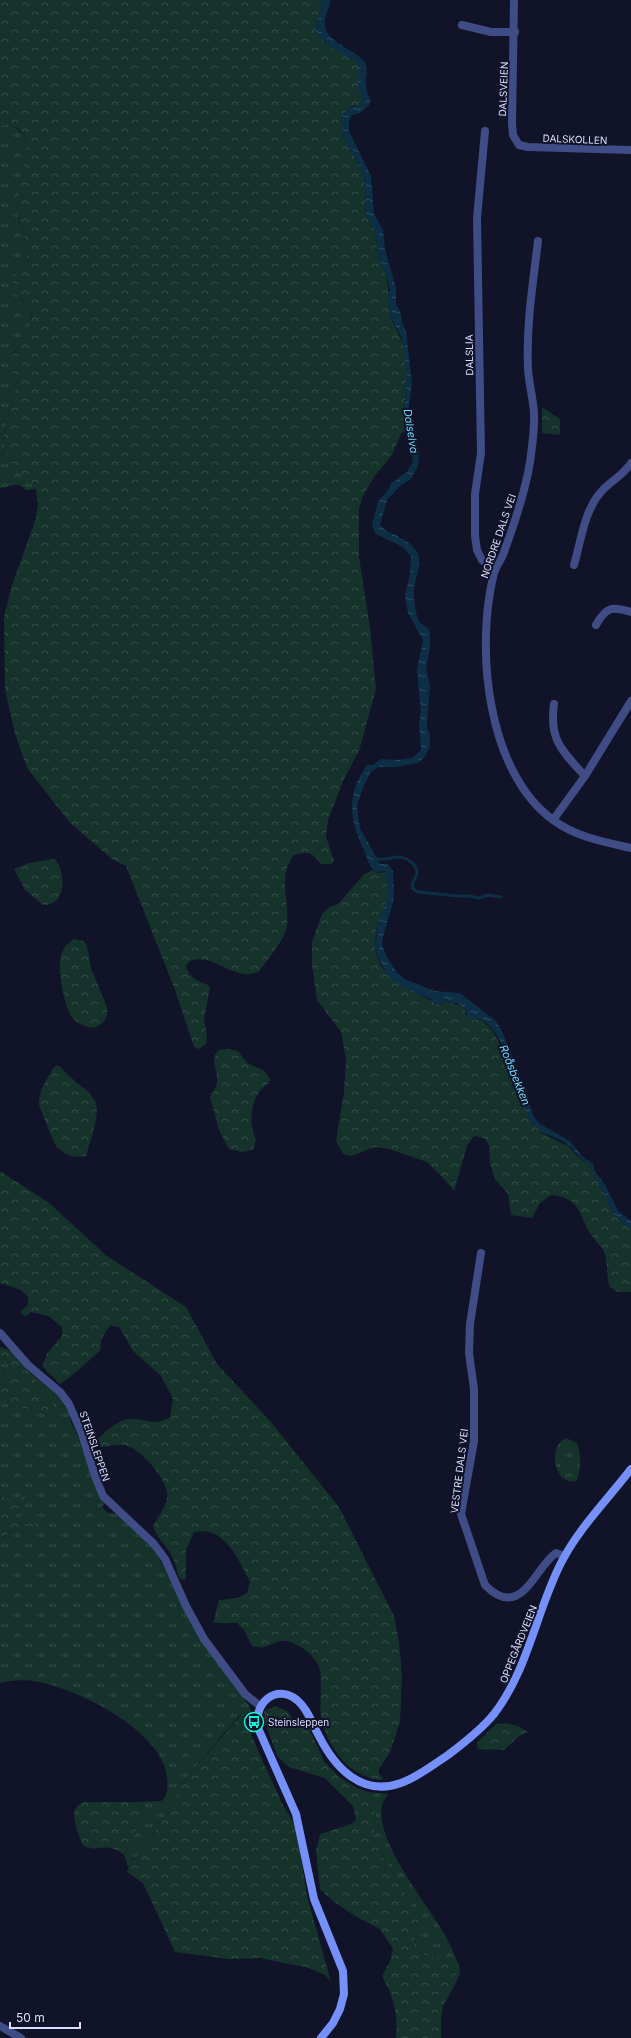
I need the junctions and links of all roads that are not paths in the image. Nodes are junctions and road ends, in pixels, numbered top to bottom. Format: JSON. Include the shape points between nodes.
{"nodes":[{"id":1,"x":514,"y":0,"type":"edge"},
{"id":2,"x":462,"y":25,"type":"dead end"},
{"id":3,"x":515,"y":32,"type":"junction"},
{"id":4,"x":485,"y":131,"type":"dead end"},
{"id":5,"x":519,"y":145,"type":"joint"},
{"id":6,"x":631,"y":150,"type":"edge"},
{"id":7,"x":538,"y":241,"type":"dead end"},
{"id":8,"x":631,"y":462,"type":"edge"},
{"id":9,"x":574,"y":565,"type":"dead end"},
{"id":10,"x":495,"y":571,"type":"junction"},
{"id":11,"x":631,"y":612,"type":"edge"},
{"id":12,"x":596,"y":625,"type":"dead end"},
{"id":13,"x":631,"y":701,"type":"edge"},
{"id":14,"x":554,"y":704,"type":"dead end"},
{"id":15,"x":585,"y":776,"type":"junction"},
{"id":16,"x":553,"y":820,"type":"junction"},
{"id":17,"x":631,"y":848,"type":"edge"},
{"id":18,"x":481,"y":1252,"type":"dead end"},
{"id":19,"x":0,"y":1333,"type":"edge"},
{"id":20,"x":631,"y":1470,"type":"edge"},
{"id":21,"x":565,"y":1556,"type":"junction"},
{"id":22,"x":260,"y":1706,"type":"junction"},
{"id":23,"x":0,"y":2026,"type":"edge"},
{"id":24,"x":21,"y":2038,"type":"edge"},
{"id":25,"x":321,"y":2038,"type":"edge"}],
"edges":[{"from":1,"to":3,"type":"street","name":"DALSVEIEN"},
{"from":2,"to":3,"type":"street","via":[[491,32]]},
{"from":3,"to":5,"type":"street","name":"DALSVEIEN","via":[[512,124],[513,135]]},
{"from":4,"to":10,"type":"street","name":"DALSLIA","via":[[477,218],[481,453],[475,494],[475,536],[482,560]]},
{"from":5,"to":6,"type":"street","name":"DALSKOLLEN"},
{"from":7,"to":10,"type":"street","name":"NORDRE DALS VEI","via":[[529,308],[528,369],[534,416],[530,460],[520,510]]},
{"from":8,"to":9,"type":"street","via":[[622,476],[601,492],[592,504]]},
{"from":10,"to":16,"type":"street","name":"NORDRE DALS VEI","via":[[485,623],[485,649],[489,688],[501,743],[521,788]]},
{"from":11,"to":12,"type":"street","via":[[620,608],[609,609],[602,614]]},
{"from":13,"to":15,"type":"street"},
{"from":14,"to":15,"type":"street","via":[[554,734],[560,747]]},
{"from":15,"to":16,"type":"street"},
{"from":16,"to":17,"type":"street","name":"NORDRE DALS VEI","via":[[573,832],[601,842]]},
{"from":18,"to":21,"type":"street","name":"VESTRE DALS VEI","via":[[470,1324],[474,1441],[461,1514],[485,1586],[500,1596],[510,1597],[524,1591],[538,1576],[549,1557],[556,1552]]},
{"from":19,"to":22,"type":"street","name":"STEINSLEPPEN","via":[[28,1365],[60,1392],[69,1404],[104,1496],[154,1544],[204,1639],[245,1694]]},
{"from":20,"to":21,"type":"main road","name":"OPPEGÅRDVEIEN"},
{"from":21,"to":22,"type":"main road","name":"OPPEGÅRDVEIEN","via":[[517,1676],[500,1706],[461,1745],[409,1780],[384,1787],[370,1786],[356,1780],[343,1772],[330,1756],[298,1701],[288,1695],[275,1695],[266,1699]]},
{"from":22,"to":25,"type":"main road","via":[[256,1717],[258,1728],[296,1814],[314,1899],[343,1971],[344,1994],[340,2009]]},
{"from":23,"to":24,"type":"street"}]}
